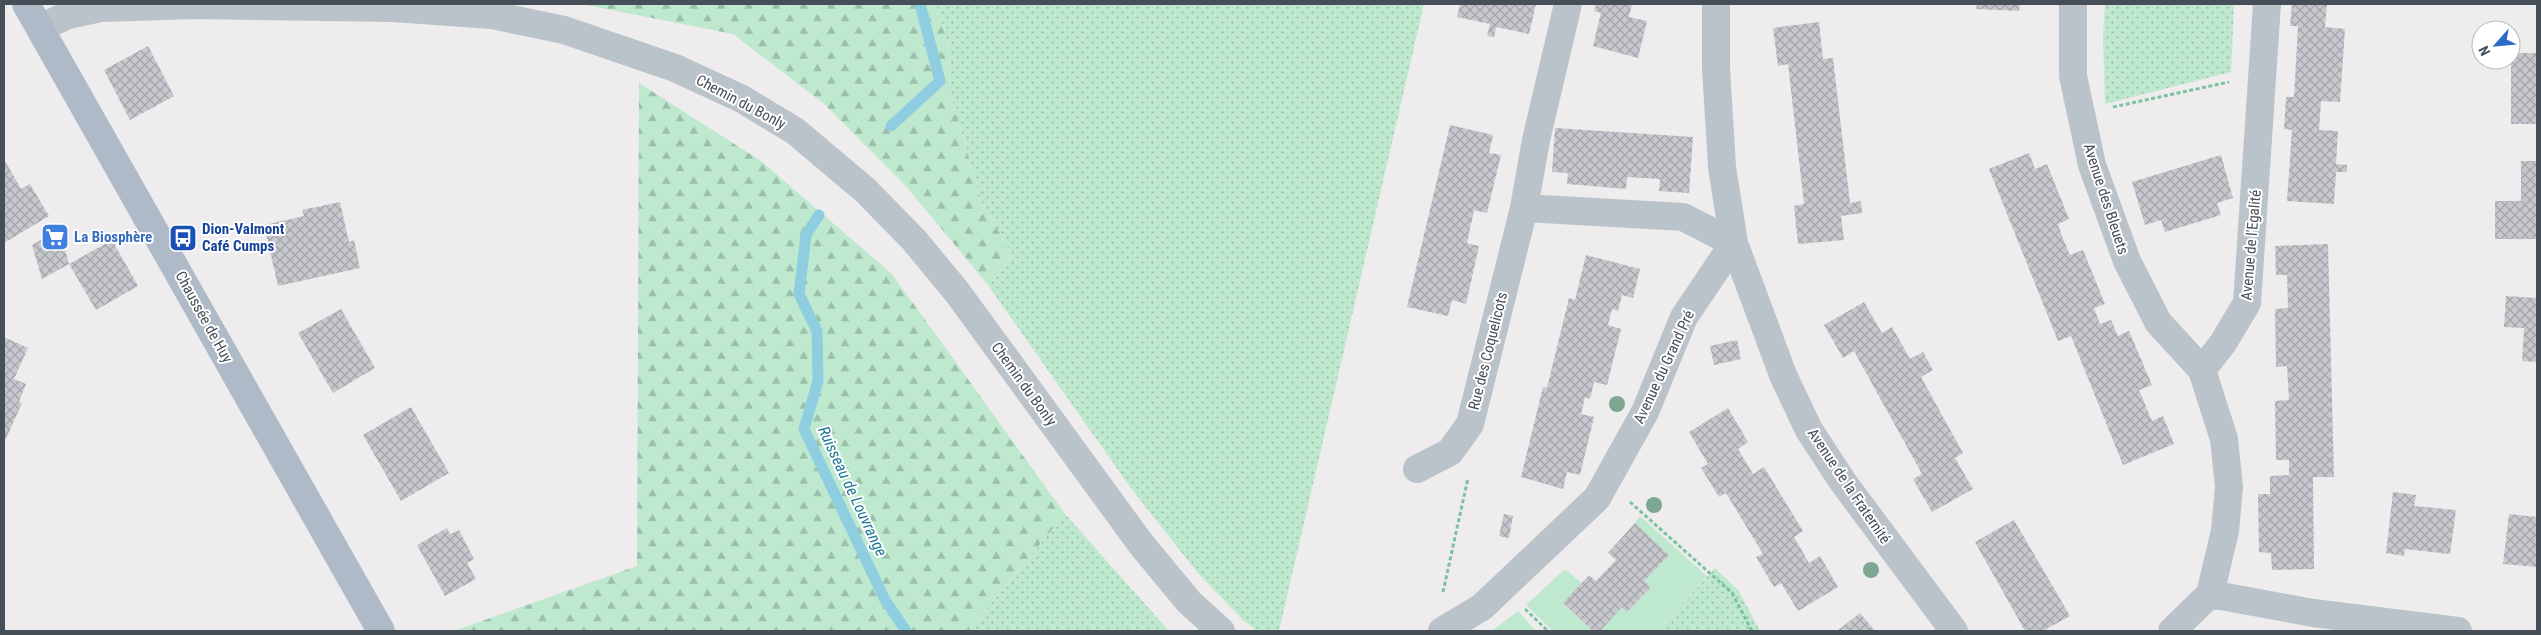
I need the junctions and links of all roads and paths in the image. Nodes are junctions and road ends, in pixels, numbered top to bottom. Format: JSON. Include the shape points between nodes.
{"nodes":[{"id":1,"x":26,"y":4,"type":"edge"},
{"id":2,"x":1568,"y":4,"type":"edge"},
{"id":3,"x":1716,"y":4,"type":"edge"},
{"id":4,"x":2073,"y":4,"type":"edge"},
{"id":5,"x":2268,"y":4,"type":"edge"},
{"id":6,"x":40,"y":28,"type":"junction"},
{"id":7,"x":2263,"y":75,"type":"junction"},
{"id":8,"x":2081,"y":114,"type":"junction"},
{"id":9,"x":1524,"y":208,"type":"junction"},
{"id":10,"x":1734,"y":244,"type":"junction"},
{"id":11,"x":2202,"y":370,"type":"junction"},
{"id":12,"x":1417,"y":469,"type":"dead end"},
{"id":13,"x":1469,"y":474,"type":"dead end"},
{"id":14,"x":1606,"y":481,"type":"junction"},
{"id":15,"x":1443,"y":594,"type":"dead end"},
{"id":16,"x":2210,"y":594,"type":"junction"},
{"id":17,"x":381,"y":631,"type":"edge"},
{"id":18,"x":1221,"y":631,"type":"edge"},
{"id":19,"x":1442,"y":631,"type":"edge"},
{"id":20,"x":1752,"y":631,"type":"edge"},
{"id":21,"x":1954,"y":631,"type":"edge"},
{"id":22,"x":2172,"y":631,"type":"edge"},
{"id":23,"x":2458,"y":631,"type":"edge"}],
"edges":[{"from":1,"to":6,"type":"main road","name":"Chaussée de Huy"},
{"from":2,"to":9,"type":"street","name":"Rue des Coquelicots","via":[[1536,140]]},
{"from":3,"to":10,"type":"street","via":[[1722,167]]},
{"from":4,"to":8,"type":"street","name":"Avenue des Bleuets","via":[[2073,76]]},
{"from":5,"to":7,"type":"street","name":"Avenue de l'Egalité"},
{"from":6,"to":17,"type":"main road","name":"Chaussée de Huy"},
{"from":6,"to":18,"type":"street","name":"Chemin du Bonly","via":[[68,15],[101,8],[196,5],[374,8],[492,15],[564,30],[675,68],[742,99],[796,131],[866,190],[914,240],[958,292],[1141,544],[1189,602]]},
{"from":7,"to":8,"type":"path"},
{"from":7,"to":11,"type":"street","name":"Avenue de l'Egalité","via":[[2247,303]]},
{"from":8,"to":11,"type":"street","name":"Avenue des Bleuets","via":[[2092,165],[2127,261],[2158,322]]},
{"from":9,"to":10,"type":"street","via":[[1682,216]]},
{"from":9,"to":12,"type":"street","name":"Rue des Coquelicots","via":[[1470,424],[1450,452]]},
{"from":10,"to":14,"type":"street","name":"Avenue du Grand Pré","via":[[1684,317],[1645,412]]},
{"from":10,"to":21,"type":"street","name":"Avenue de la Fraternité","via":[[1784,375],[1810,430],[1843,482]]},
{"from":11,"to":16,"type":"street","via":[[2224,438],[2229,487],[2225,532]]},
{"from":13,"to":15,"type":"path"},
{"from":14,"to":19,"type":"street","name":"Avenue du Grand Pré","via":[[1597,498],[1482,607]]},
{"from":14,"to":20,"type":"path","via":[[1732,593]]},
{"from":16,"to":22,"type":"street"},
{"from":16,"to":23,"type":"street","via":[[2313,613]]}]}
